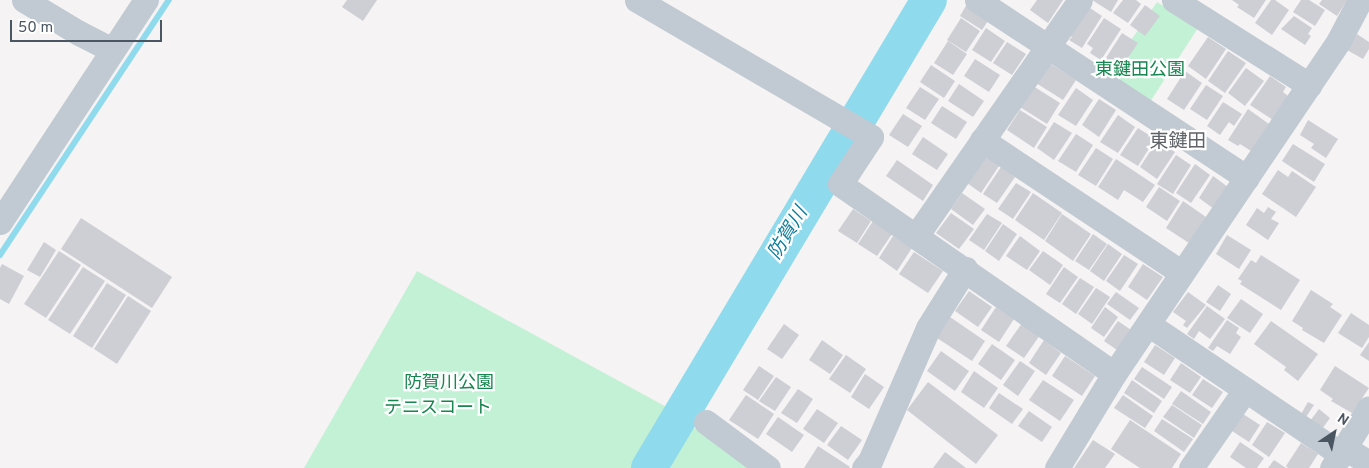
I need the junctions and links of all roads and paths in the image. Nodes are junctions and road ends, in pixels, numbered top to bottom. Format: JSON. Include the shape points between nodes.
{"nodes":[{"id":1,"x":24,"y":0,"type":"edge"},
{"id":2,"x":146,"y":0,"type":"edge"},
{"id":3,"x":637,"y":0,"type":"edge"},
{"id":4,"x":977,"y":0,"type":"edge"},
{"id":5,"x":1080,"y":0,"type":"edge"},
{"id":6,"x":1174,"y":0,"type":"edge"},
{"id":7,"x":1360,"y":0,"type":"edge"},
{"id":8,"x":1048,"y":46,"type":"junction"},
{"id":9,"x":112,"y":50,"type":"junction"},
{"id":10,"x":1309,"y":85,"type":"junction"},
{"id":11,"x":982,"y":140,"type":"junction"},
{"id":12,"x":1247,"y":178,"type":"junction"},
{"id":13,"x":0,"y":222,"type":"edge"},
{"id":14,"x":916,"y":236,"type":"junction"},
{"id":15,"x":965,"y":269,"type":"junction"},
{"id":16,"x":1182,"y":274,"type":"junction"},
{"id":17,"x":1148,"y":324,"type":"junction"},
{"id":18,"x":1114,"y":374,"type":"junction"},
{"id":19,"x":1245,"y":390,"type":"junction"},
{"id":20,"x":1369,"y":408,"type":"edge"},
{"id":21,"x":706,"y":422,"type":"dead end"},
{"id":22,"x":1339,"y":457,"type":"edge"},
{"id":23,"x":1369,"y":463,"type":"edge"},
{"id":24,"x":768,"y":468,"type":"edge"},
{"id":25,"x":864,"y":468,"type":"edge"},
{"id":26,"x":1057,"y":468,"type":"edge"},
{"id":27,"x":1191,"y":468,"type":"edge"}],
"edges":[{"from":1,"to":9,"type":"street"},
{"from":2,"to":9,"type":"street"},
{"from":3,"to":14,"type":"street","via":[[871,137],[840,184]]},
{"from":4,"to":8,"type":"street"},
{"from":5,"to":8,"type":"street"},
{"from":6,"to":10,"type":"street"},
{"from":7,"to":10,"type":"street","via":[[1339,40]]},
{"from":8,"to":11,"type":"street"},
{"from":8,"to":12,"type":"street"},
{"from":9,"to":13,"type":"street"},
{"from":10,"to":12,"type":"street"},
{"from":11,"to":14,"type":"street"},
{"from":11,"to":16,"type":"street"},
{"from":12,"to":16,"type":"street"},
{"from":14,"to":15,"type":"street"},
{"from":15,"to":18,"type":"street"},
{"from":15,"to":25,"type":"street","via":[[928,328],[870,461]]},
{"from":16,"to":17,"type":"street"},
{"from":17,"to":18,"type":"street"},
{"from":17,"to":19,"type":"street"},
{"from":18,"to":26,"type":"street"},
{"from":19,"to":22,"type":"street"},
{"from":19,"to":27,"type":"street"},
{"from":20,"to":22,"type":"street"},
{"from":21,"to":24,"type":"street"},
{"from":22,"to":23,"type":"street"}]}
